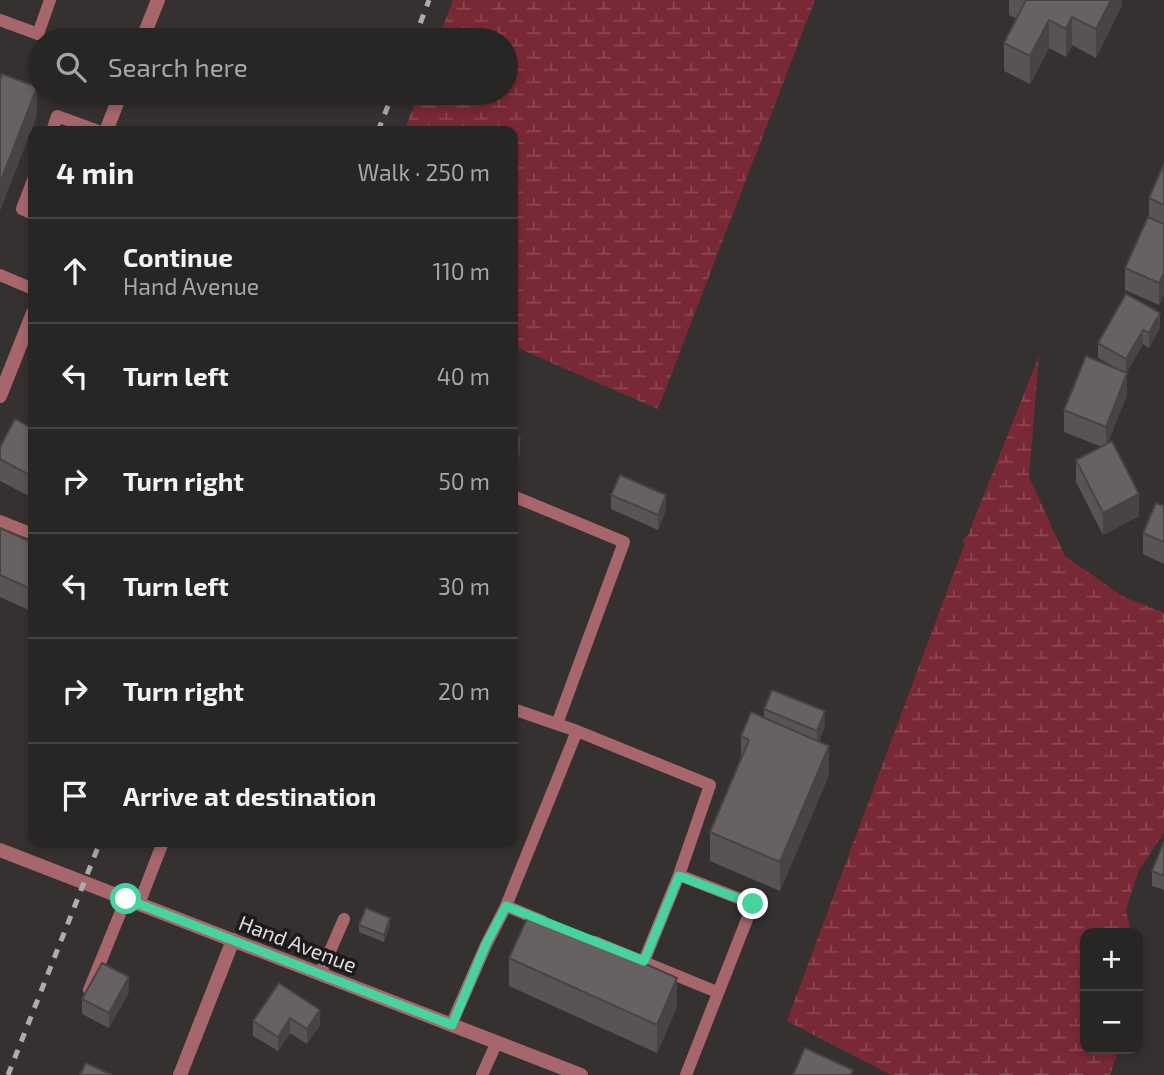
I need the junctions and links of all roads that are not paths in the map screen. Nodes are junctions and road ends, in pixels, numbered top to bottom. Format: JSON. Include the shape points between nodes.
{"nodes":[{"id":1,"x":51,"y":0,"type":"edge"},
{"id":2,"x":158,"y":0,"type":"edge"},
{"id":3,"x":0,"y":20,"type":"edge"},
{"id":4,"x":40,"y":28,"type":"edge"},
{"id":5,"x":147,"y":28,"type":"edge"},
{"id":6,"x":28,"y":30,"type":"edge"},
{"id":7,"x":116,"y":105,"type":"edge"},
{"id":8,"x":54,"y":126,"type":"edge"},
{"id":9,"x":84,"y":126,"type":"edge"},
{"id":10,"x":108,"y":126,"type":"edge"},
{"id":11,"x":28,"y":193,"type":"edge"},
{"id":12,"x":28,"y":212,"type":"edge"},
{"id":13,"x":0,"y":275,"type":"edge"},
{"id":14,"x":28,"y":287,"type":"edge"},
{"id":15,"x":28,"y":325,"type":"edge"},
{"id":16,"x":1,"y":389,"type":"edge"},
{"id":17,"x":518,"y":498,"type":"edge"},
{"id":18,"x":0,"y":521,"type":"edge"},
{"id":19,"x":28,"y":532,"type":"edge"},
{"id":20,"x":518,"y":711,"type":"edge"},
{"id":21,"x":557,"y":724,"type":"junction"},
{"id":22,"x":577,"y":731,"type":"junction"},
{"id":23,"x":160,"y":847,"type":"edge"},
{"id":24,"x":0,"y":850,"type":"edge"},
{"id":25,"x":679,"y":876,"type":"junction"},
{"id":26,"x":133,"y":902,"type":"junction"},
{"id":27,"x":506,"y":906,"type":"junction"},
{"id":28,"x":344,"y":919,"type":"dead end"},
{"id":29,"x":556,"y":926,"type":"edge"},
{"id":30,"x":581,"y":936,"type":"edge"},
{"id":31,"x":233,"y":940,"type":"junction"},
{"id":32,"x":644,"y":961,"type":"junction"},
{"id":33,"x":320,"y":974,"type":"junction"},
{"id":34,"x":89,"y":990,"type":"edge"},
{"id":35,"x":717,"y":992,"type":"junction"},
{"id":36,"x":452,"y":1025,"type":"junction"},
{"id":37,"x":497,"y":1042,"type":"junction"},
{"id":38,"x":180,"y":1075,"type":"edge"},
{"id":39,"x":482,"y":1075,"type":"edge"},
{"id":40,"x":581,"y":1075,"type":"edge"},
{"id":41,"x":686,"y":1075,"type":"edge"}],
"edges":[{"from":1,"to":4,"type":"lane"},
{"from":2,"to":5,"type":"street"},
{"from":3,"to":6,"type":"lane"},
{"from":7,"to":10,"type":"street"},
{"from":8,"to":9,"type":"lane","via":[[57,116]]},
{"from":11,"to":12,"type":"lane","via":[[22,209]]},
{"from":13,"to":14,"type":"lane"},
{"from":15,"to":16,"type":"street"},
{"from":17,"to":21,"type":"lane","via":[[624,542]]},
{"from":18,"to":19,"type":"lane"},
{"from":20,"to":21,"type":"lane"},
{"from":21,"to":22,"type":"lane"},
{"from":22,"to":25,"type":"lane","via":[[710,785]]},
{"from":22,"to":27,"type":"lane"},
{"from":23,"to":26,"type":"lane"},
{"from":24,"to":26,"type":"street","name":"Hand Avenue"},
{"from":25,"to":32,"type":"lane"},
{"from":25,"to":35,"type":"lane","via":[[753,904]]},
{"from":26,"to":31,"type":"street","name":"Hand Avenue"},
{"from":26,"to":34,"type":"lane"},
{"from":27,"to":29,"type":"lane"},
{"from":27,"to":36,"type":"lane"},
{"from":28,"to":33,"type":"lane"},
{"from":30,"to":32,"type":"lane"},
{"from":31,"to":33,"type":"street","name":"Hand Avenue"},
{"from":31,"to":38,"type":"street"},
{"from":32,"to":35,"type":"lane"},
{"from":33,"to":36,"type":"street","name":"Hand Avenue"},
{"from":35,"to":41,"type":"lane"},
{"from":36,"to":37,"type":"street","name":"Hand Avenue"},
{"from":37,"to":39,"type":"lane"},
{"from":37,"to":40,"type":"street","name":"Hand Avenue"}]}
